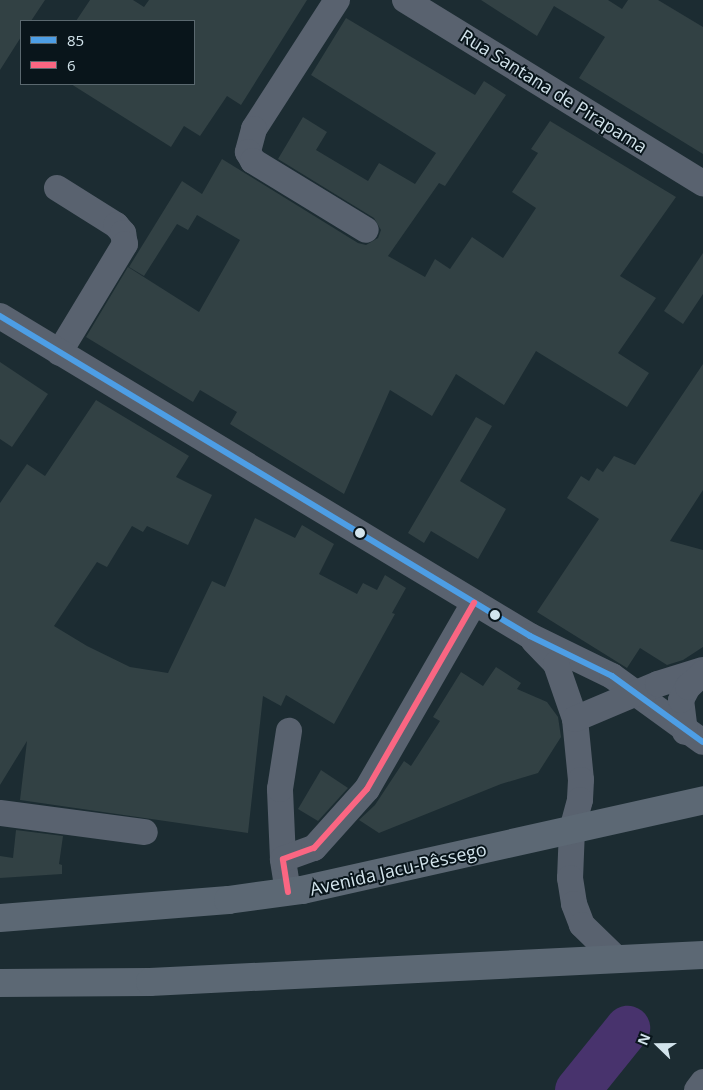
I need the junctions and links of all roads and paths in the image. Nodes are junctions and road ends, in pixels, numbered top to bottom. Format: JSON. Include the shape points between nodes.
{"nodes":[{"id":1,"x":337,"y":0,"type":"edge"},
{"id":2,"x":405,"y":0,"type":"edge"},
{"id":3,"x":703,"y":183,"type":"edge"},
{"id":4,"x":58,"y":188,"type":"dead end"},
{"id":5,"x":366,"y":230,"type":"dead end"},
{"id":6,"x":0,"y":316,"type":"edge"},
{"id":7,"x":59,"y":352,"type":"junction"},
{"id":8,"x":474,"y":603,"type":"junction"},
{"id":9,"x":530,"y":636,"type":"junction"},
{"id":10,"x":703,"y":672,"type":"edge"},
{"id":11,"x":637,"y":694,"type":"junction"},
{"id":12,"x":575,"y":719,"type":"junction"},
{"id":13,"x":289,"y":732,"type":"dead end"},
{"id":14,"x":694,"y":737,"type":"edge"},
{"id":15,"x":703,"y":800,"type":"edge"},
{"id":16,"x":0,"y":813,"type":"edge"},
{"id":17,"x":572,"y":829,"type":"junction"},
{"id":18,"x":145,"y":832,"type":"dead end"},
{"id":19,"x":282,"y":859,"type":"junction"},
{"id":20,"x":288,"y":892,"type":"junction"},
{"id":21,"x":0,"y":918,"type":"edge"},
{"id":22,"x":703,"y":955,"type":"edge"},
{"id":23,"x":618,"y":960,"type":"junction"},
{"id":24,"x":0,"y":983,"type":"edge"},
{"id":25,"x":703,"y":1082,"type":"edge"},
{"id":26,"x":697,"y":1090,"type":"edge"}],
"edges":[{"from":1,"to":5,"type":"street","via":[[254,129],[248,152],[253,161]]},
{"from":2,"to":3,"type":"street","name":"Rua Santana de Pirapama"},
{"from":4,"to":7,"type":"street","via":[[116,225],[123,232],[124,244]]},
{"from":6,"to":7,"type":"street"},
{"from":7,"to":8,"type":"street"},
{"from":8,"to":9,"type":"street"},
{"from":8,"to":19,"type":"street","via":[[367,789],[314,848]]},
{"from":9,"to":11,"type":"street","via":[[584,660]]},
{"from":9,"to":12,"type":"street","via":[[556,664]]},
{"from":10,"to":11,"type":"street"},
{"from":10,"to":14,"type":"street","via":[[688,687],[681,700]]},
{"from":11,"to":12,"type":"street"},
{"from":11,"to":14,"type":"street"},
{"from":12,"to":17,"type":"street","via":[[581,780],[580,800]]},
{"from":13,"to":19,"type":"street","via":[[280,789]]},
{"from":15,"to":17,"type":"highway","name":"Avenida Jacu-Pêssego"},
{"from":16,"to":18,"type":"street"},
{"from":17,"to":20,"type":"highway","name":"Avenida Jacu-Pêssego"},
{"from":17,"to":23,"type":"street","via":[[570,878],[574,904],[582,924]]},
{"from":19,"to":20,"type":"street"},
{"from":20,"to":21,"type":"highway","name":"Avenida Jacu-Pêssego","via":[[228,900]]},
{"from":22,"to":23,"type":"highway"},
{"from":23,"to":24,"type":"highway","via":[[150,982]]},
{"from":25,"to":26,"type":"street"}]}
